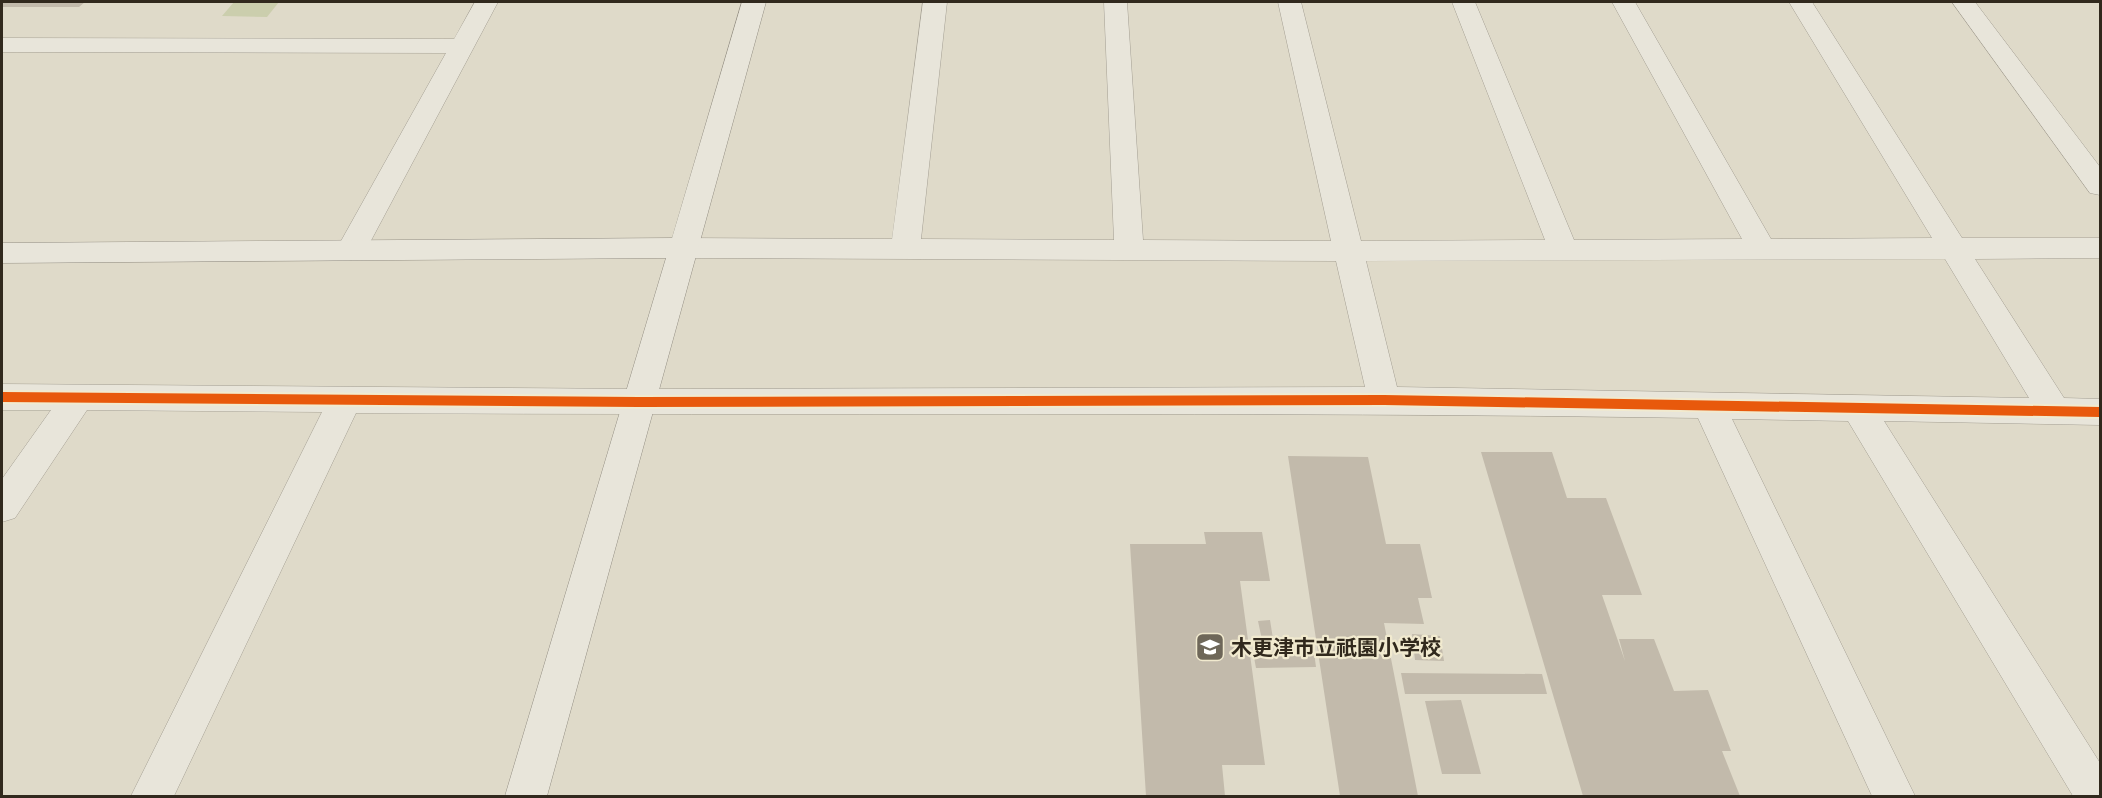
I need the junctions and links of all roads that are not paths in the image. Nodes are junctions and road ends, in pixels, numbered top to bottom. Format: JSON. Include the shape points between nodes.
{"nodes":[{"id":1,"x":486,"y":2,"type":"edge"},
{"id":2,"x":754,"y":2,"type":"edge"},
{"id":3,"x":935,"y":2,"type":"edge"},
{"id":4,"x":1115,"y":2,"type":"edge"},
{"id":5,"x":1289,"y":2,"type":"edge"},
{"id":6,"x":1463,"y":2,"type":"edge"},
{"id":7,"x":1623,"y":2,"type":"edge"},
{"id":8,"x":1801,"y":2,"type":"edge"},
{"id":9,"x":1963,"y":2,"type":"edge"},
{"id":10,"x":2,"y":45,"type":"edge"},
{"id":11,"x":461,"y":46,"type":"junction"},
{"id":12,"x":2100,"y":186,"type":"edge"},
{"id":13,"x":683,"y":248,"type":"junction"},
{"id":14,"x":2100,"y":248,"type":"edge"},
{"id":15,"x":905,"y":249,"type":"junction"},
{"id":16,"x":1954,"y":249,"type":"junction"},
{"id":17,"x":351,"y":250,"type":"junction"},
{"id":18,"x":1129,"y":250,"type":"junction"},
{"id":19,"x":1564,"y":250,"type":"junction"},
{"id":20,"x":1763,"y":250,"type":"junction"},
{"id":21,"x":1349,"y":251,"type":"junction"},
{"id":22,"x":2,"y":253,"type":"edge"},
{"id":23,"x":2,"y":397,"type":"edge"},
{"id":24,"x":78,"y":398,"type":"junction"},
{"id":25,"x":345,"y":400,"type":"junction"},
{"id":26,"x":1384,"y":400,"type":"junction"},
{"id":27,"x":639,"y":402,"type":"junction"},
{"id":28,"x":1708,"y":404,"type":"junction"},
{"id":29,"x":1858,"y":408,"type":"junction"},
{"id":30,"x":2054,"y":411,"type":"junction"},
{"id":31,"x":2100,"y":412,"type":"edge"},
{"id":32,"x":2,"y":507,"type":"edge"},
{"id":33,"x":152,"y":796,"type":"edge"},
{"id":34,"x":526,"y":796,"type":"edge"},
{"id":35,"x":1894,"y":796,"type":"edge"},
{"id":36,"x":2097,"y":796,"type":"edge"}],
"edges":[{"from":1,"to":11,"type":"street"},
{"from":2,"to":13,"type":"street"},
{"from":3,"to":15,"type":"street"},
{"from":4,"to":18,"type":"street"},
{"from":5,"to":21,"type":"street"},
{"from":6,"to":19,"type":"street"},
{"from":7,"to":20,"type":"street"},
{"from":8,"to":16,"type":"street"},
{"from":9,"to":12,"type":"street"},
{"from":10,"to":11,"type":"street"},
{"from":11,"to":17,"type":"street"},
{"from":13,"to":15,"type":"street"},
{"from":13,"to":17,"type":"street"},
{"from":13,"to":27,"type":"street"},
{"from":14,"to":16,"type":"street"},
{"from":15,"to":18,"type":"street"},
{"from":16,"to":20,"type":"street"},
{"from":16,"to":30,"type":"street"},
{"from":17,"to":22,"type":"street"},
{"from":18,"to":21,"type":"street"},
{"from":19,"to":20,"type":"street"},
{"from":19,"to":21,"type":"street"},
{"from":21,"to":26,"type":"street"},
{"from":23,"to":24,"type":"street"},
{"from":24,"to":25,"type":"street"},
{"from":24,"to":32,"type":"street"},
{"from":25,"to":27,"type":"street"},
{"from":25,"to":33,"type":"street"},
{"from":26,"to":27,"type":"street"},
{"from":26,"to":28,"type":"street"},
{"from":27,"to":34,"type":"street"},
{"from":28,"to":29,"type":"street"},
{"from":28,"to":35,"type":"street"},
{"from":29,"to":30,"type":"street"},
{"from":29,"to":36,"type":"street"},
{"from":30,"to":31,"type":"street"}]}
